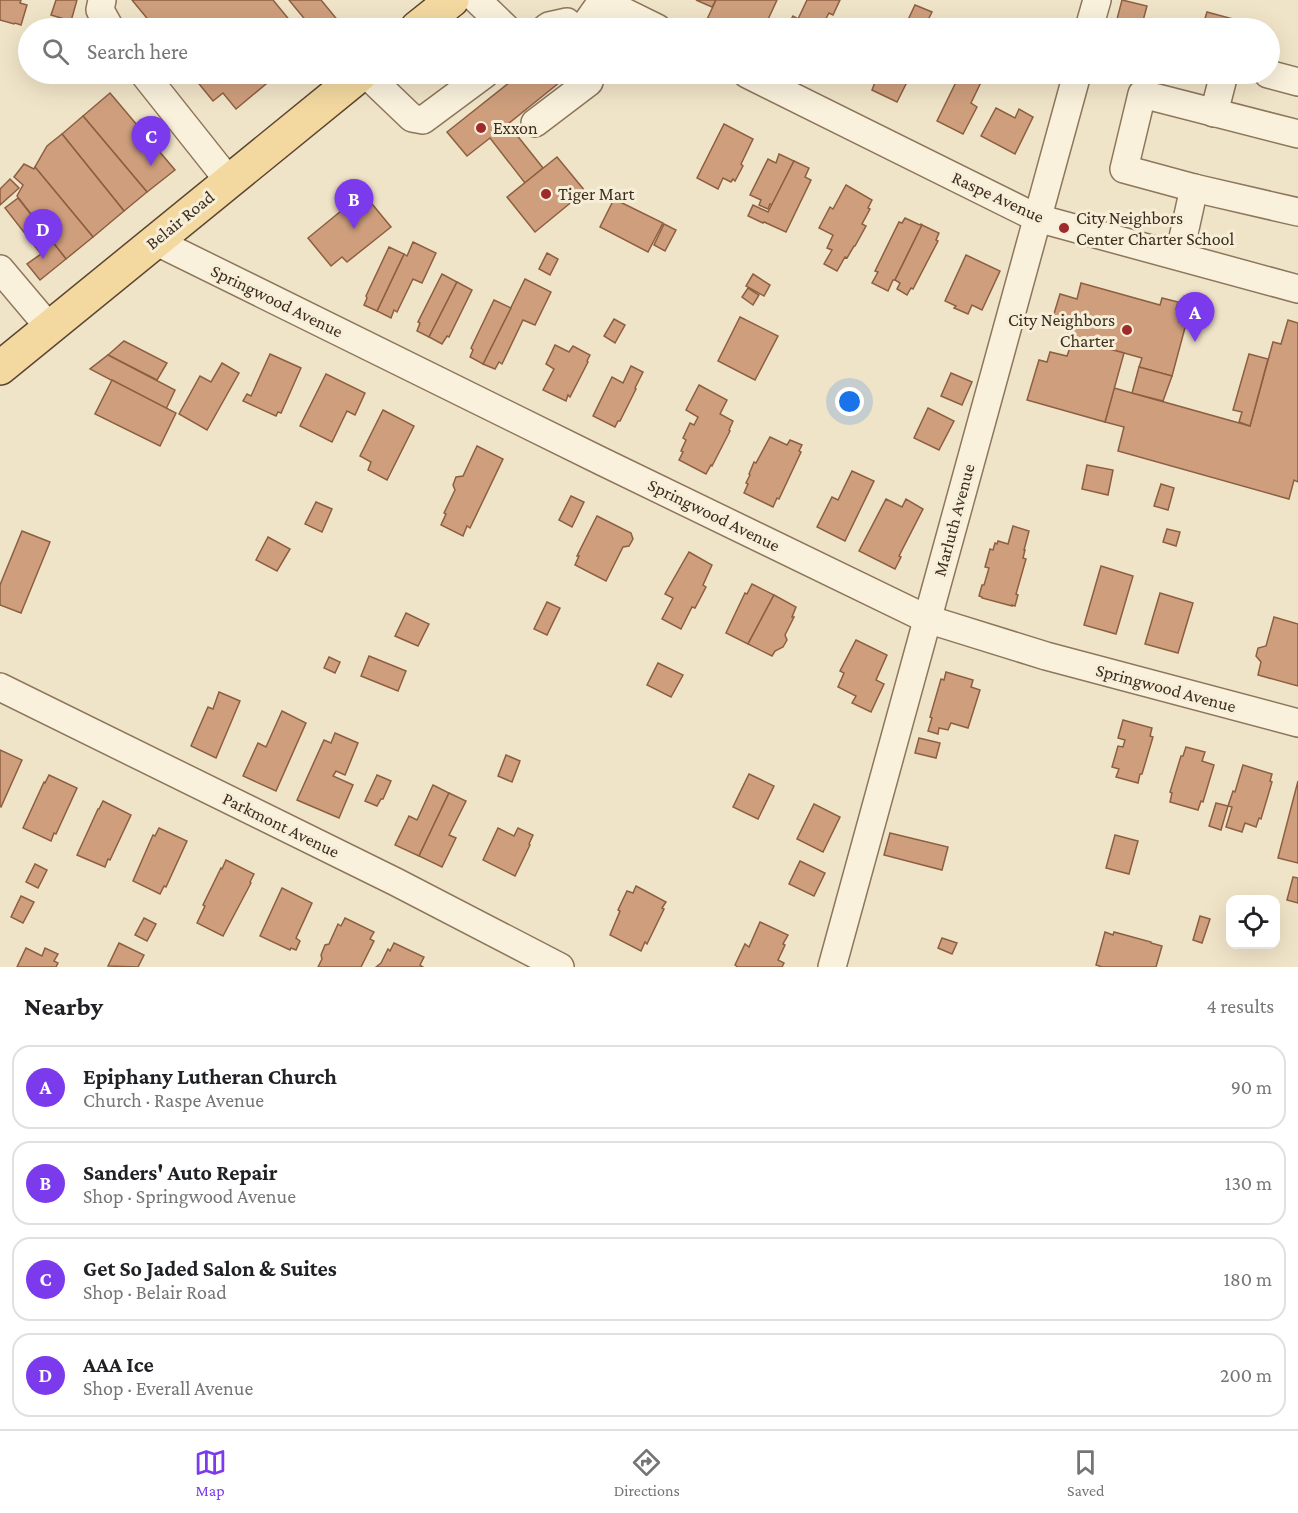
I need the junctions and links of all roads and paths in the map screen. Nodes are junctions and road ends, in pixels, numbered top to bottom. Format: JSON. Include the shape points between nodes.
{"nodes":[{"id":1,"x":102,"y":0,"type":"edge"},
{"id":2,"x":452,"y":0,"type":"edge"},
{"id":3,"x":477,"y":0,"type":"edge"},
{"id":4,"x":601,"y":1,"type":"edge"},
{"id":5,"x":104,"y":18,"type":"edge"},
{"id":6,"x":430,"y":18,"type":"edge"},
{"id":7,"x":496,"y":18,"type":"edge"},
{"id":8,"x":590,"y":18,"type":"edge"},
{"id":9,"x":636,"y":18,"type":"edge"},
{"id":10,"x":1280,"y":77,"type":"edge"},
{"id":11,"x":1298,"y":82,"type":"edge"},
{"id":12,"x":152,"y":84,"type":"edge"},
{"id":13,"x":349,"y":84,"type":"edge"},
{"id":14,"x":376,"y":84,"type":"edge"},
{"id":15,"x":472,"y":84,"type":"edge"},
{"id":16,"x":586,"y":84,"type":"edge"},
{"id":17,"x":767,"y":84,"type":"edge"},
{"id":18,"x":1074,"y":84,"type":"edge"},
{"id":19,"x":1221,"y":84,"type":"edge"},
{"id":20,"x":1214,"y":112,"type":"junction"},
{"id":21,"x":535,"y":123,"type":"dead end"},
{"id":22,"x":1298,"y":134,"type":"edge"},
{"id":23,"x":229,"y":181,"type":"junction"},
{"id":24,"x":1194,"y":189,"type":"junction"},
{"id":25,"x":1298,"y":212,"type":"edge"},
{"id":26,"x":1037,"y":218,"type":"junction"},
{"id":27,"x":155,"y":241,"type":"junction"},
{"id":28,"x":1179,"y":256,"type":"junction"},
{"id":29,"x":0,"y":269,"type":"edge"},
{"id":30,"x":1298,"y":289,"type":"edge"},
{"id":31,"x":49,"y":327,"type":"junction"},
{"id":32,"x":0,"y":368,"type":"edge"},
{"id":33,"x":927,"y":619,"type":"junction"},
{"id":34,"x":0,"y":687,"type":"edge"},
{"id":35,"x":1298,"y":723,"type":"edge"},
{"id":36,"x":555,"y":966,"type":"edge"},
{"id":37,"x":832,"y":967,"type":"edge"}],
"edges":[{"from":1,"to":5,"type":"street","via":[[100,10]]},
{"from":2,"to":6,"type":"main road"},
{"from":3,"to":7,"type":"street"},
{"from":4,"to":8,"type":"street"},
{"from":4,"to":9,"type":"street"},
{"from":10,"to":11,"type":"street"},
{"from":12,"to":23,"type":"street"},
{"from":13,"to":23,"type":"main road","name":"Belair Road"},
{"from":14,"to":15,"type":"street","via":[[412,118],[423,120]]},
{"from":16,"to":21,"type":"street"},
{"from":17,"to":26,"type":"street","name":"Raspe Avenue"},
{"from":18,"to":26,"type":"street","name":"Marluth Avenue"},
{"from":19,"to":20,"type":"street"},
{"from":20,"to":22,"type":"street"},
{"from":20,"to":24,"type":"street","via":[[1142,94],[1124,169]]},
{"from":23,"to":27,"type":"main road","name":"Belair Road"},
{"from":24,"to":25,"type":"street"},
{"from":24,"to":28,"type":"street"},
{"from":26,"to":28,"type":"street","name":"Raspe Avenue"},
{"from":26,"to":33,"type":"street","name":"Marluth Avenue"},
{"from":27,"to":31,"type":"main road","name":"Belair Road"},
{"from":27,"to":33,"type":"street","name":"Springwood Avenue"},
{"from":28,"to":30,"type":"street","name":"Raspe Avenue"},
{"from":29,"to":31,"type":"street"},
{"from":31,"to":32,"type":"main road","name":"Belair Road"},
{"from":33,"to":35,"type":"street","name":"Springwood Avenue","via":[[1046,656]]},
{"from":33,"to":37,"type":"street","name":"Marluth Avenue"},
{"from":34,"to":36,"type":"street","name":"Parkmont Avenue","via":[[396,882]]}]}
